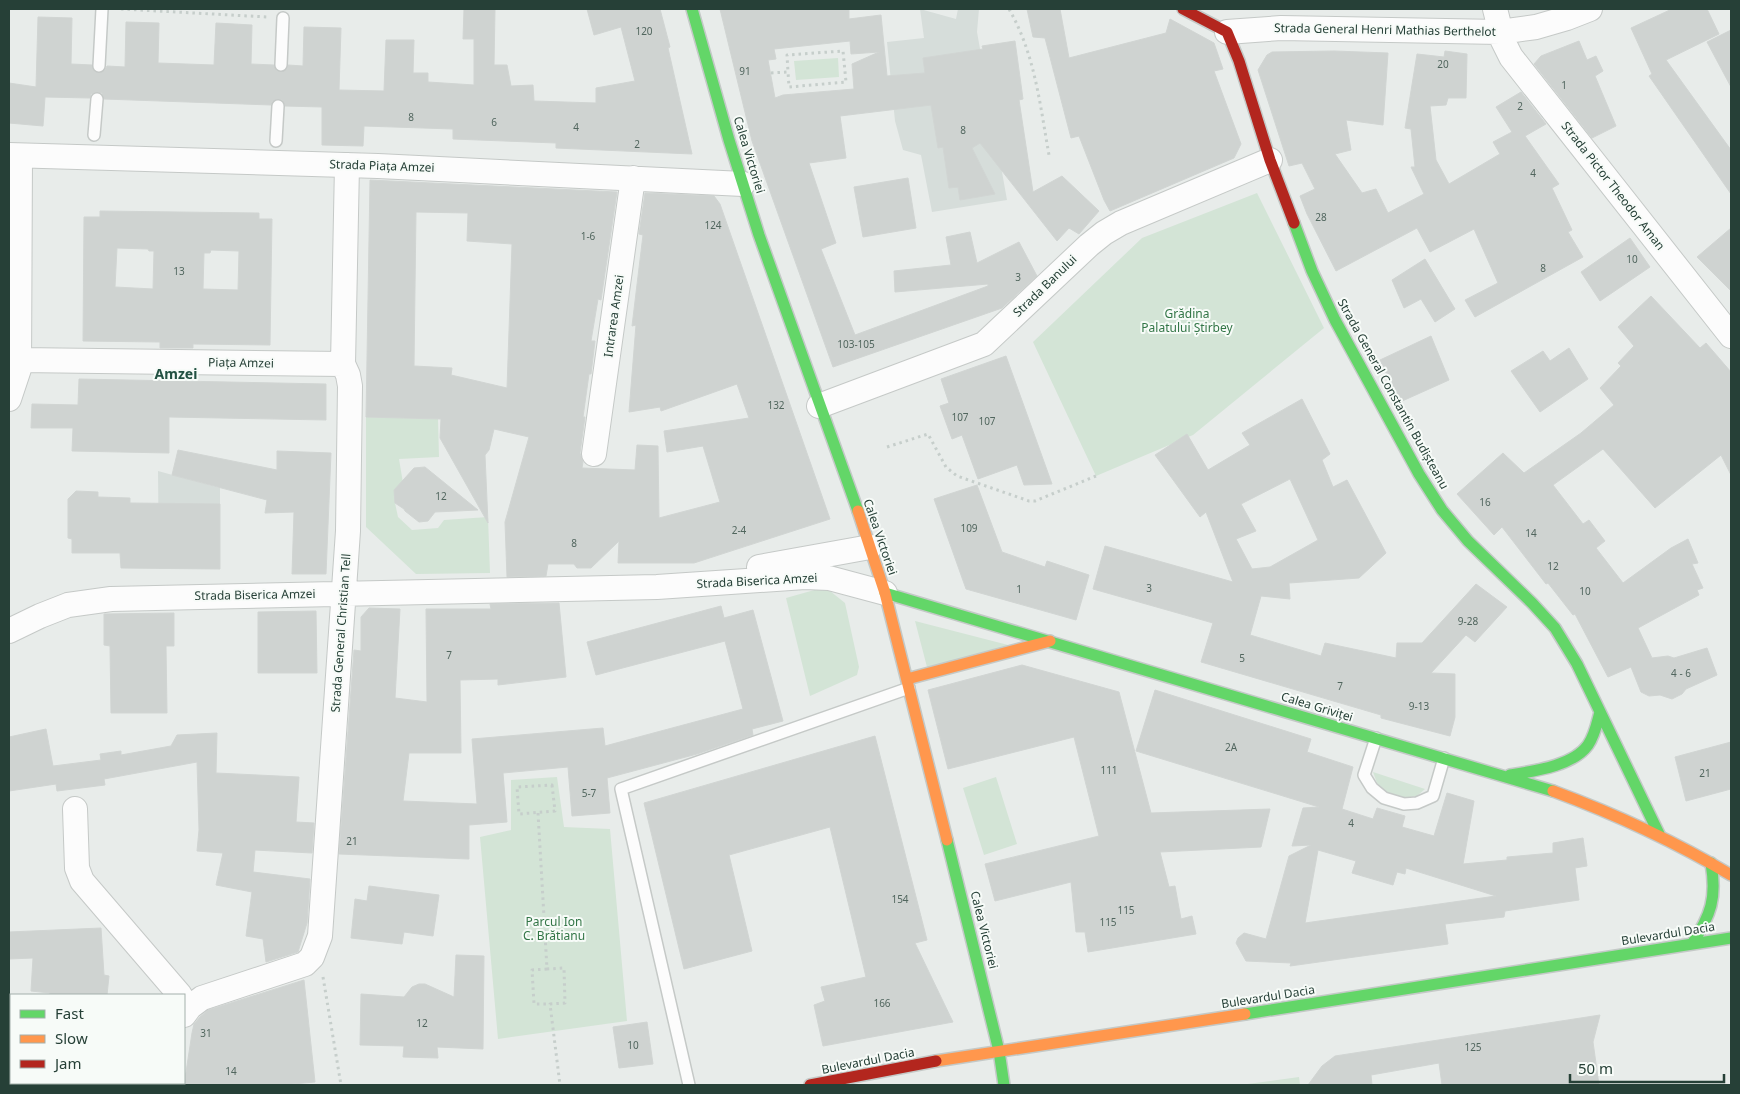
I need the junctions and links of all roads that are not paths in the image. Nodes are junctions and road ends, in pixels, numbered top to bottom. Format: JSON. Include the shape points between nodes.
{"nodes":[{"id":1,"x":102,"y":9,"type":"edge"},
{"id":2,"x":692,"y":9,"type":"edge"},
{"id":3,"x":1183,"y":9,"type":"edge"},
{"id":4,"x":1495,"y":9,"type":"edge"},
{"id":5,"x":1590,"y":9,"type":"edge"},
{"id":6,"x":283,"y":18,"type":"road end"},
{"id":7,"x":1227,"y":32,"type":"junction"},
{"id":8,"x":1500,"y":32,"type":"junction"},
{"id":9,"x":281,"y":65,"type":"dead end"},
{"id":10,"x":99,"y":66,"type":"dead end"},
{"id":11,"x":97,"y":99,"type":"dead end"},
{"id":12,"x":278,"y":106,"type":"dead end"},
{"id":13,"x":94,"y":135,"type":"dead end"},
{"id":14,"x":276,"y":142,"type":"dead end"},
{"id":15,"x":15,"y":155,"type":"edge"},
{"id":16,"x":1270,"y":160,"type":"junction"},
{"id":17,"x":347,"y":165,"type":"junction"},
{"id":18,"x":633,"y":178,"type":"junction"},
{"id":19,"x":743,"y":184,"type":"junction"},
{"id":20,"x":1731,"y":336,"type":"edge"},
{"id":21,"x":20,"y":360,"type":"junction"},
{"id":22,"x":343,"y":364,"type":"junction"},
{"id":23,"x":9,"y":399,"type":"edge"},
{"id":24,"x":819,"y":406,"type":"junction"},
{"id":25,"x":594,"y":454,"type":"dead end"},
{"id":26,"x":870,"y":547,"type":"junction"},
{"id":27,"x":657,"y":586,"type":"junction"},
{"id":28,"x":344,"y":593,"type":"junction"},
{"id":29,"x":884,"y":593,"type":"junction"},
{"id":30,"x":9,"y":631,"type":"edge"},
{"id":31,"x":1050,"y":642,"type":"junction"},
{"id":32,"x":908,"y":684,"type":"junction"},
{"id":33,"x":1600,"y":712,"type":"junction"},
{"id":34,"x":1376,"y":738,"type":"junction"},
{"id":35,"x":1444,"y":758,"type":"junction"},
{"id":36,"x":1505,"y":776,"type":"junction"},
{"id":37,"x":75,"y":809,"type":"dead end"},
{"id":38,"x":1659,"y":834,"type":"junction"},
{"id":39,"x":1711,"y":863,"type":"junction"},
{"id":40,"x":1731,"y":875,"type":"edge"},
{"id":41,"x":1731,"y":938,"type":"edge"},
{"id":42,"x":1692,"y":944,"type":"junction"},
{"id":43,"x":176,"y":994,"type":"edge"},
{"id":44,"x":185,"y":1004,"type":"edge"},
{"id":45,"x":999,"y":1051,"type":"junction"},
{"id":46,"x":689,"y":1085,"type":"edge"},
{"id":47,"x":810,"y":1085,"type":"edge"},
{"id":48,"x":1004,"y":1085,"type":"edge"}],
"edges":[{"from":1,"to":10,"type":"lane"},
{"from":2,"to":19,"type":"street","name":"Calea Victoriei"},
{"from":3,"to":7,"type":"street"},
{"from":4,"to":8,"type":"street","name":"Strada Pictor Theodor Aman"},
{"from":5,"to":8,"type":"street","name":"Strada General Henri Mathias Berthelot","via":[[1536,27]]},
{"from":6,"to":9,"type":"lane"},
{"from":7,"to":8,"type":"street","name":"Strada General Henri Mathias Berthelot","via":[[1281,28]]},
{"from":7,"to":16,"type":"street","name":"Strada General Constantin Budișteanu"},
{"from":8,"to":20,"type":"street","name":"Strada Pictor Theodor Aman","via":[[1511,57]]},
{"from":11,"to":13,"type":"lane"},
{"from":12,"to":14,"type":"lane"},
{"from":15,"to":17,"type":"street","name":"Strada Piața Amzei"},
{"from":15,"to":21,"type":"street","name":"Strada Piața Amzei"},
{"from":16,"to":24,"type":"street","name":"Strada Banului","via":[[1104,233],[984,344]]},
{"from":16,"to":33,"type":"street","name":"Strada General Constantin Budișteanu","via":[[1312,271],[1335,320],[1419,474],[1442,510],[1468,541],[1555,628]]},
{"from":17,"to":18,"type":"street","name":"Strada Piața Amzei"},
{"from":17,"to":22,"type":"street","name":"Strada General Christian Tell"},
{"from":18,"to":19,"type":"street","name":"Strada Piața Amzei"},
{"from":18,"to":25,"type":"street","name":"Intrarea Amzei"},
{"from":19,"to":24,"type":"street","name":"Calea Victoriei"},
{"from":21,"to":22,"type":"street","name":"Piața Amzei"},
{"from":21,"to":23,"type":"street","name":"Strada Piața Amzei","via":[[18,377]]},
{"from":22,"to":28,"type":"street","name":"Strada General Christian Tell","via":[[350,386]]},
{"from":24,"to":26,"type":"street","name":"Calea Victoriei"},
{"from":26,"to":27,"type":"street","name":"Strada Biserica Amzei"},
{"from":26,"to":29,"type":"street","name":"Calea Victoriei"},
{"from":27,"to":28,"type":"street","name":"Strada Biserica Amzei"},
{"from":27,"to":29,"type":"street","name":"Strada Biserica Amzei","via":[[829,578]]},
{"from":28,"to":30,"type":"street","name":"Strada Biserica Amzei","via":[[89,601],[54,610]]},
{"from":28,"to":44,"type":"street","name":"Strada General Christian Tell","via":[[320,936],[312,957],[304,964]]},
{"from":29,"to":31,"type":"street","name":"Calea Griviței"},
{"from":29,"to":32,"type":"street","name":"Calea Victoriei"},
{"from":31,"to":32,"type":"street"},
{"from":31,"to":34,"type":"street","name":"Calea Griviței"},
{"from":32,"to":45,"type":"street","name":"Calea Victoriei"},
{"from":32,"to":46,"type":"lane","via":[[621,788]]},
{"from":33,"to":36,"type":"street","via":[[1595,733],[1586,748],[1554,766]]},
{"from":33,"to":38,"type":"street","name":"Strada General Constantin Budișteanu"},
{"from":34,"to":35,"type":"street","name":"Calea Griviței"},
{"from":34,"to":35,"type":"lane","via":[[1364,775],[1384,798],[1404,804],[1417,803],[1432,796]]},
{"from":35,"to":36,"type":"street","name":"Calea Griviței"},
{"from":36,"to":38,"type":"street","name":"Calea Griviței","via":[[1586,803]]},
{"from":37,"to":43,"type":"street","via":[[77,868],[82,881]]},
{"from":38,"to":39,"type":"street","name":"Calea Griviței"},
{"from":39,"to":40,"type":"street","name":"Calea Griviței"},
{"from":39,"to":42,"type":"street","via":[[1715,885],[1712,906],[1706,924]]},
{"from":41,"to":42,"type":"street","name":"Bulevardul Dacia"},
{"from":42,"to":45,"type":"street","name":"Bulevardul Dacia"},
{"from":45,"to":47,"type":"street","name":"Bulevardul Dacia"},
{"from":45,"to":48,"type":"street","name":"Calea Victoriei"}]}
